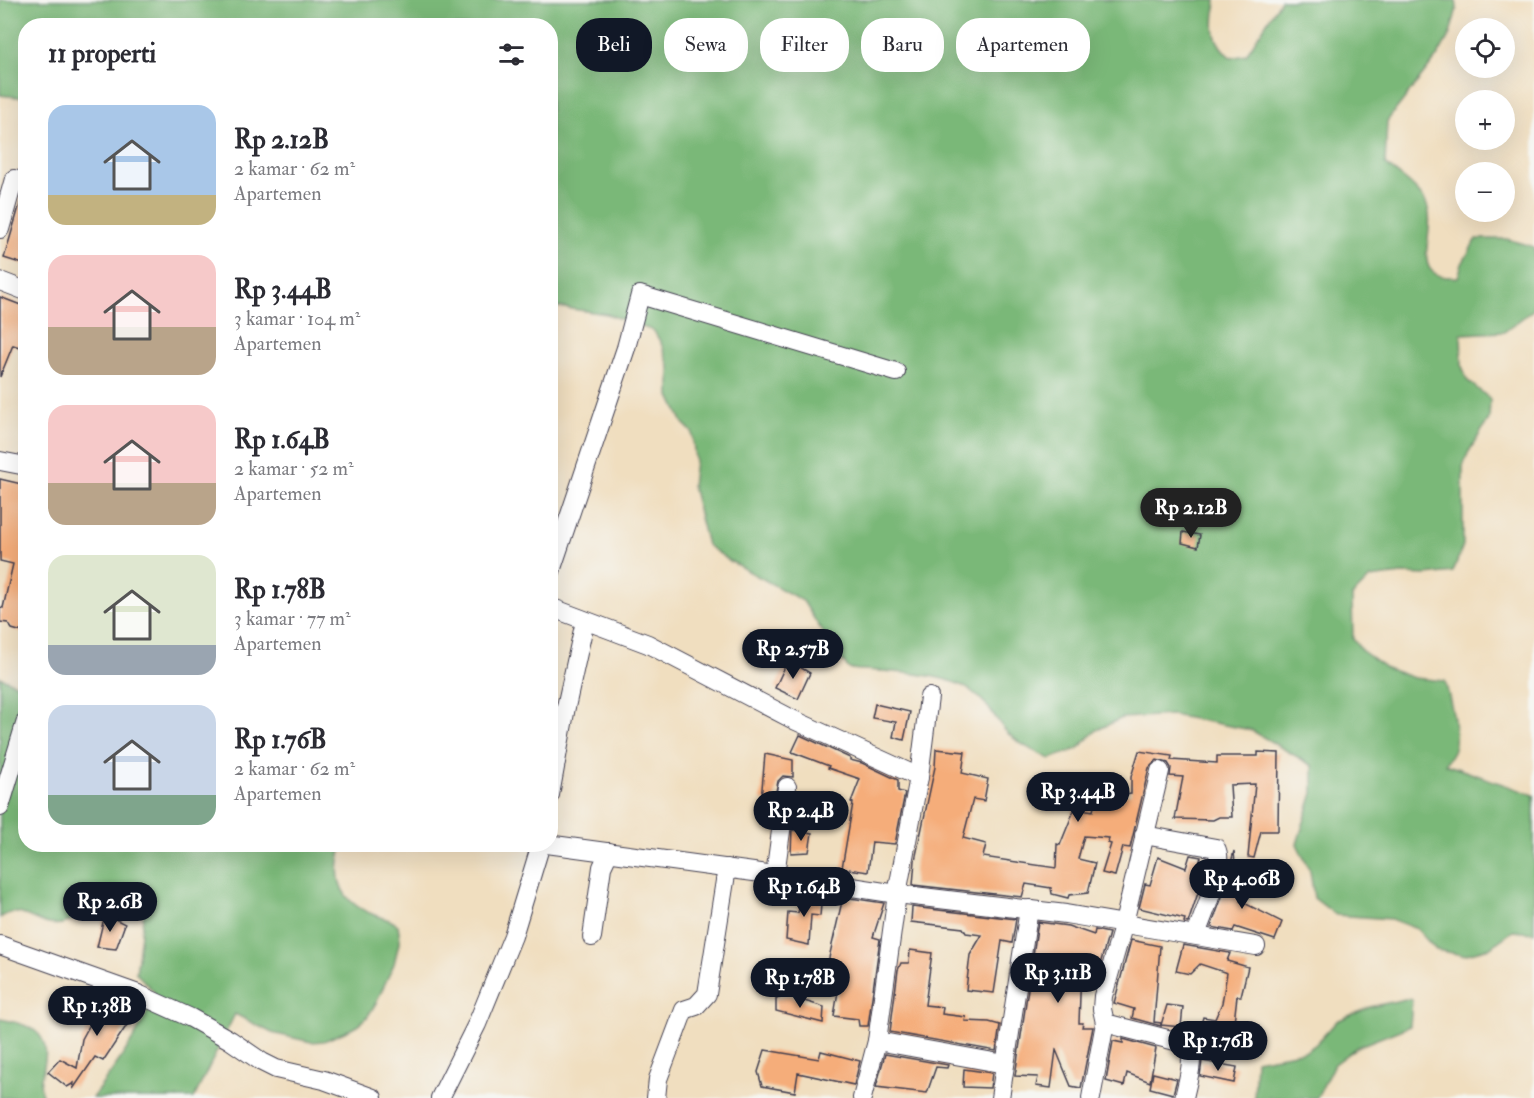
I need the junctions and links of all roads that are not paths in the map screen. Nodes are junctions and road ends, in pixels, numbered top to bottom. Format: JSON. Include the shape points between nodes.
{"nodes":[{"id":1,"x":13,"y":179,"type":"edge"},
{"id":2,"x":0,"y":229,"type":"edge"},
{"id":3,"x":0,"y":282,"type":"edge"},
{"id":4,"x":18,"y":288,"type":"edge"},
{"id":5,"x":896,"y":372,"type":"dead end"},
{"id":6,"x":0,"y":461,"type":"edge"},
{"id":7,"x":18,"y":464,"type":"edge"},
{"id":8,"x":558,"y":550,"type":"edge"},
{"id":9,"x":558,"y":610,"type":"edge"},
{"id":10,"x":585,"y":621,"type":"junction"},
{"id":11,"x":929,"y":697,"type":"dead end"},
{"id":12,"x":18,"y":747,"type":"edge"},
{"id":13,"x":558,"y":751,"type":"edge"},
{"id":14,"x":1160,"y":771,"type":"dead end"},
{"id":15,"x":919,"y":777,"type":"junction"},
{"id":16,"x":787,"y":787,"type":"dead end"},
{"id":17,"x":0,"y":807,"type":"edge"},
{"id":18,"x":1144,"y":835,"type":"junction"},
{"id":19,"x":558,"y":845,"type":"edge"},
{"id":20,"x":539,"y":852,"type":"edge"},
{"id":21,"x":609,"y":852,"type":"junction"},
{"id":22,"x":727,"y":868,"type":"junction"},
{"id":23,"x":775,"y":875,"type":"junction"},
{"id":24,"x":897,"y":894,"type":"junction"},
{"id":25,"x":1029,"y":909,"type":"junction"},
{"id":26,"x":1124,"y":924,"type":"junction"},
{"id":27,"x":1196,"y":935,"type":"junction"},
{"id":28,"x":592,"y":937,"type":"dead end"},
{"id":29,"x":0,"y":945,"type":"edge"},
{"id":30,"x":1256,"y":946,"type":"dead end"},
{"id":31,"x":1105,"y":1023,"type":"junction"},
{"id":32,"x":877,"y":1041,"type":"junction"},
{"id":33,"x":1005,"y":1064,"type":"junction"},
{"id":34,"x":373,"y":1098,"type":"edge"},
{"id":35,"x":440,"y":1098,"type":"edge"},
{"id":36,"x":656,"y":1098,"type":"edge"},
{"id":37,"x":862,"y":1098,"type":"edge"},
{"id":38,"x":1000,"y":1098,"type":"edge"},
{"id":39,"x":1091,"y":1098,"type":"edge"},
{"id":40,"x":1184,"y":1098,"type":"edge"}],
"edges":[{"from":1,"to":2,"type":"street"},
{"from":3,"to":4,"type":"street"},
{"from":5,"to":8,"type":"street","via":[[640,295]]},
{"from":6,"to":7,"type":"street"},
{"from":9,"to":10,"type":"street"},
{"from":10,"to":13,"type":"street"},
{"from":10,"to":15,"type":"street","via":[[648,644],[794,720]]},
{"from":11,"to":15,"type":"street"},
{"from":12,"to":17,"type":"street"},
{"from":14,"to":18,"type":"street"},
{"from":15,"to":24,"type":"street"},
{"from":16,"to":23,"type":"street"},
{"from":18,"to":26,"type":"street"},
{"from":18,"to":27,"type":"street","via":[[1218,851],[1214,882]]},
{"from":19,"to":21,"type":"street"},
{"from":20,"to":35,"type":"street","via":[[513,936],[477,1024]]},
{"from":21,"to":22,"type":"street"},
{"from":21,"to":28,"type":"street","via":[[602,867]]},
{"from":22,"to":23,"type":"street"},
{"from":22,"to":36,"type":"street","via":[[707,994],[696,1006],[684,1010],[658,1079]]},
{"from":23,"to":24,"type":"street"},
{"from":24,"to":25,"type":"street"},
{"from":24,"to":32,"type":"street"},
{"from":25,"to":26,"type":"street"},
{"from":25,"to":33,"type":"street"},
{"from":26,"to":27,"type":"street"},
{"from":26,"to":31,"type":"street","via":[[1102,996]]},
{"from":27,"to":30,"type":"street"},
{"from":29,"to":34,"type":"street","via":[[138,994],[190,1018],[276,1069],[324,1080]]},
{"from":31,"to":39,"type":"street"},
{"from":31,"to":40,"type":"street","via":[[1187,1044],[1191,1061]]},
{"from":32,"to":33,"type":"street"},
{"from":32,"to":37,"type":"street"},
{"from":33,"to":38,"type":"street"}]}
